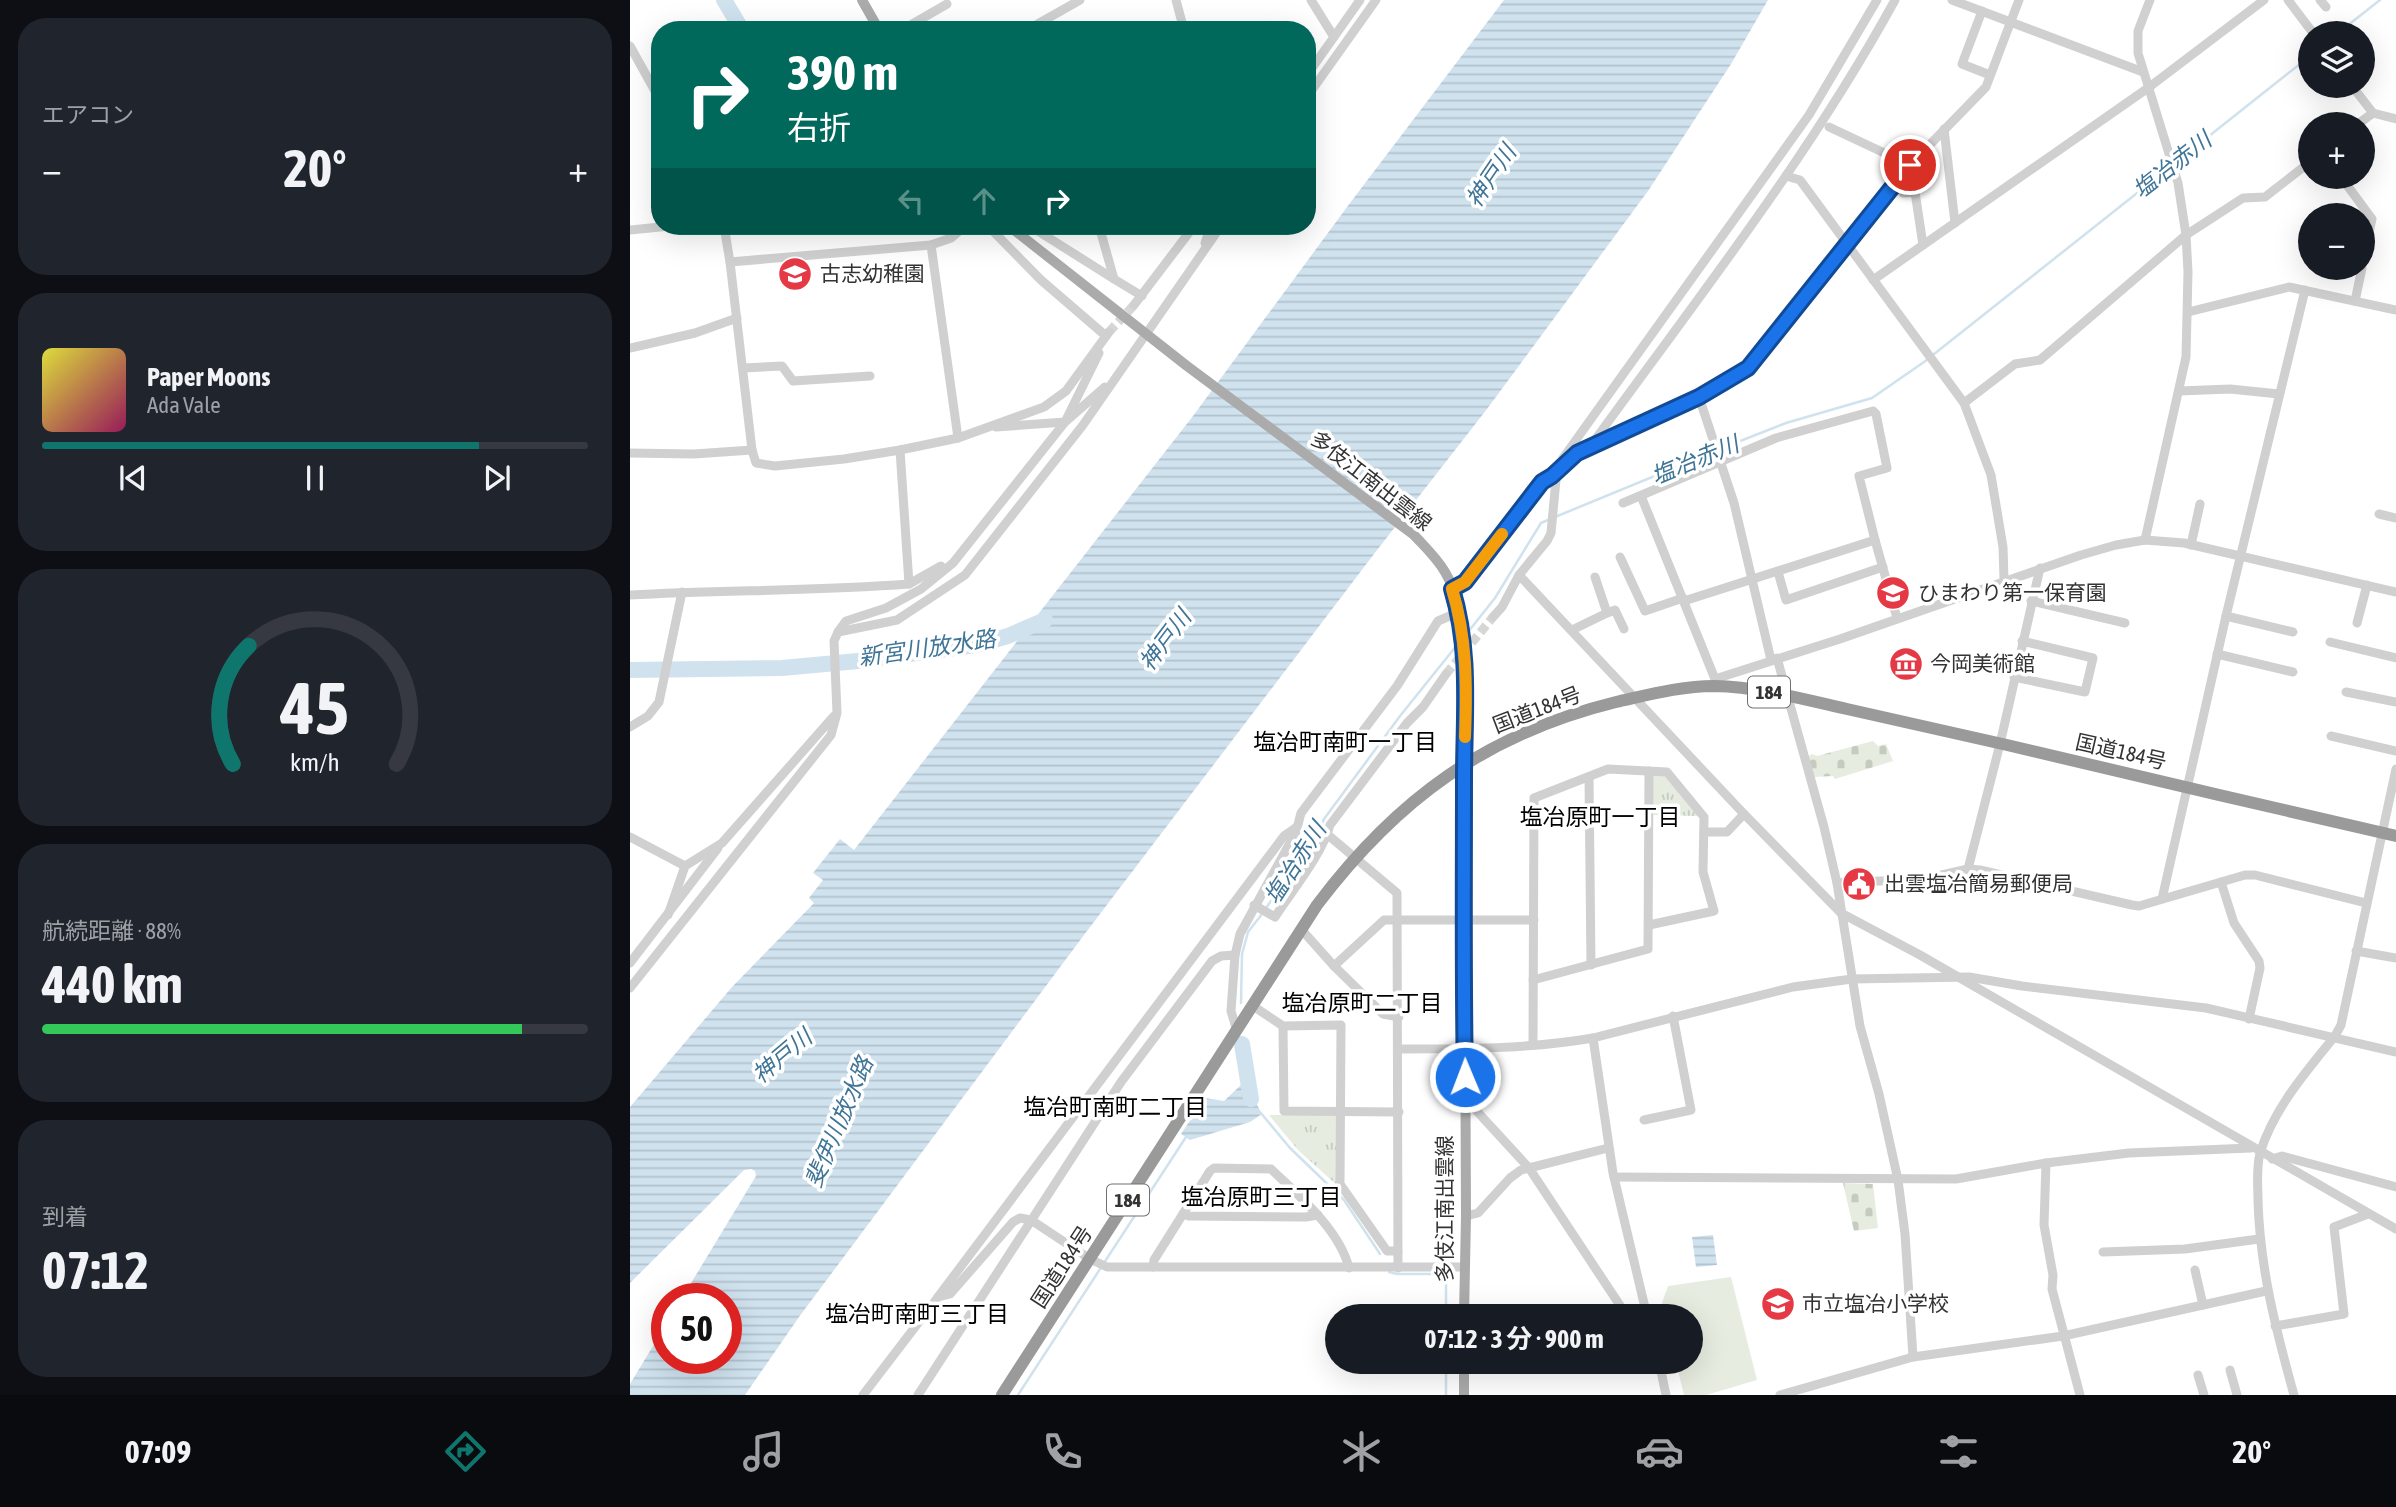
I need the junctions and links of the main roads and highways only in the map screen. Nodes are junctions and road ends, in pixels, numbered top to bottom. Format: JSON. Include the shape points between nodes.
{"nodes":[{"id":1,"x":862,"y":0,"type":"edge"},
{"id":2,"x":874,"y":21,"type":"edge"},
{"id":3,"x":1020,"y":235,"type":"edge"},
{"id":4,"x":1464,"y":763,"type":"junction"},
{"id":5,"x":2396,"y":836,"type":"edge"},
{"id":6,"x":1464,"y":1304,"type":"edge"},
{"id":7,"x":1464,"y":1374,"type":"edge"},
{"id":8,"x":1002,"y":1395,"type":"edge"},
{"id":9,"x":1464,"y":1395,"type":"edge"}],
"edges":[{"from":1,"to":2,"type":"main road"},
{"from":3,"to":4,"type":"main road","name":"多伎江南出雲線","via":[[1414,534],[1446,573],[1459,612],[1467,690]]},
{"from":4,"to":5,"type":"highway","name":"国道184号","number":"184","via":[[1573,713],[1715,683],[1785,695]]},
{"from":4,"to":6,"type":"main road","name":"多伎江南出雲線"},
{"from":4,"to":8,"type":"highway","name":"国道184号","number":"184","via":[[1402,811],[1324,896]]},
{"from":7,"to":9,"type":"main road"}]}
